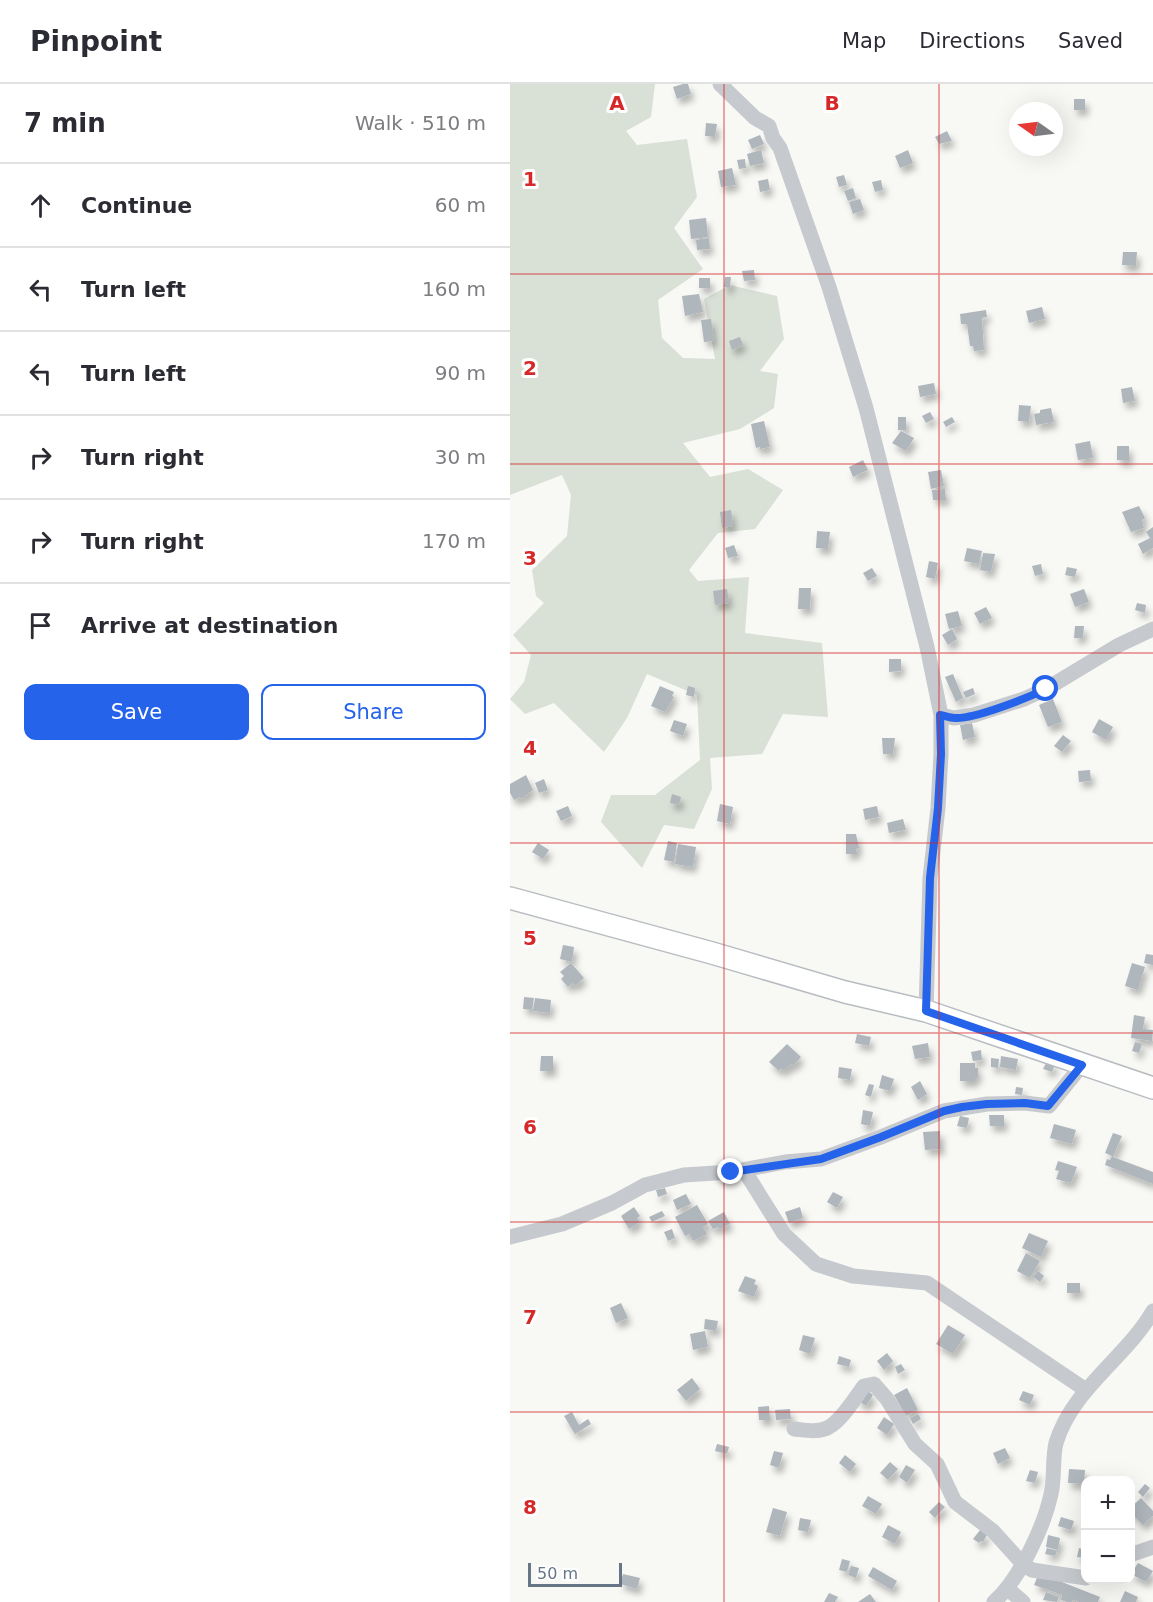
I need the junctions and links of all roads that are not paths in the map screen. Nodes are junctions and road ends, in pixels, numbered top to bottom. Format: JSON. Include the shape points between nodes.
{"nodes":[{"id":1,"x":720,"y":84,"type":"edge"},
{"id":2,"x":1153,"y":629,"type":"edge"},
{"id":3,"x":940,"y":715,"type":"junction"},
{"id":4,"x":510,"y":898,"type":"edge"},
{"id":5,"x":926,"y":1011,"type":"junction"},
{"id":6,"x":1082,"y":1065,"type":"junction"},
{"id":7,"x":1153,"y":1088,"type":"edge"},
{"id":8,"x":744,"y":1170,"type":"junction"},
{"id":9,"x":510,"y":1237,"type":"edge"},
{"id":10,"x":1153,"y":1311,"type":"edge"},
{"id":11,"x":1086,"y":1390,"type":"junction"},
{"id":12,"x":794,"y":1429,"type":"dead end"},
{"id":13,"x":1153,"y":1547,"type":"edge"},
{"id":14,"x":1135,"y":1553,"type":"edge"},
{"id":15,"x":1022,"y":1563,"type":"junction"},
{"id":16,"x":1081,"y":1577,"type":"edge"},
{"id":17,"x":1008,"y":1589,"type":"junction"},
{"id":18,"x":994,"y":1602,"type":"edge"},
{"id":19,"x":1023,"y":1602,"type":"edge"}],
"edges":[{"from":1,"to":3,"type":"street","via":[[755,118],[769,126],[829,287],[866,408],[927,647]]},
{"from":2,"to":3,"type":"street","via":[[1024,699],[954,718]]},
{"from":3,"to":5,"type":"street"},
{"from":4,"to":5,"type":"street"},
{"from":5,"to":6,"type":"street"},
{"from":6,"to":7,"type":"street"},
{"from":6,"to":8,"type":"street","via":[[1048,1106],[1025,1103],[962,1107],[821,1159]]},
{"from":8,"to":9,"type":"street","via":[[684,1175],[645,1185],[562,1224]]},
{"from":8,"to":11,"type":"street","via":[[784,1234],[816,1263],[853,1276],[927,1283]]},
{"from":10,"to":11,"type":"street","via":[[1143,1328]]},
{"from":11,"to":15,"type":"street","via":[[1056,1444],[1051,1494]]},
{"from":12,"to":15,"type":"street","via":[[830,1427],[864,1386],[874,1384],[915,1444],[937,1464],[956,1503],[993,1531]]},
{"from":13,"to":14,"type":"street"},
{"from":15,"to":16,"type":"street","via":[[1032,1570]]},
{"from":15,"to":17,"type":"street"},
{"from":17,"to":18,"type":"street"},
{"from":17,"to":19,"type":"street"}]}
